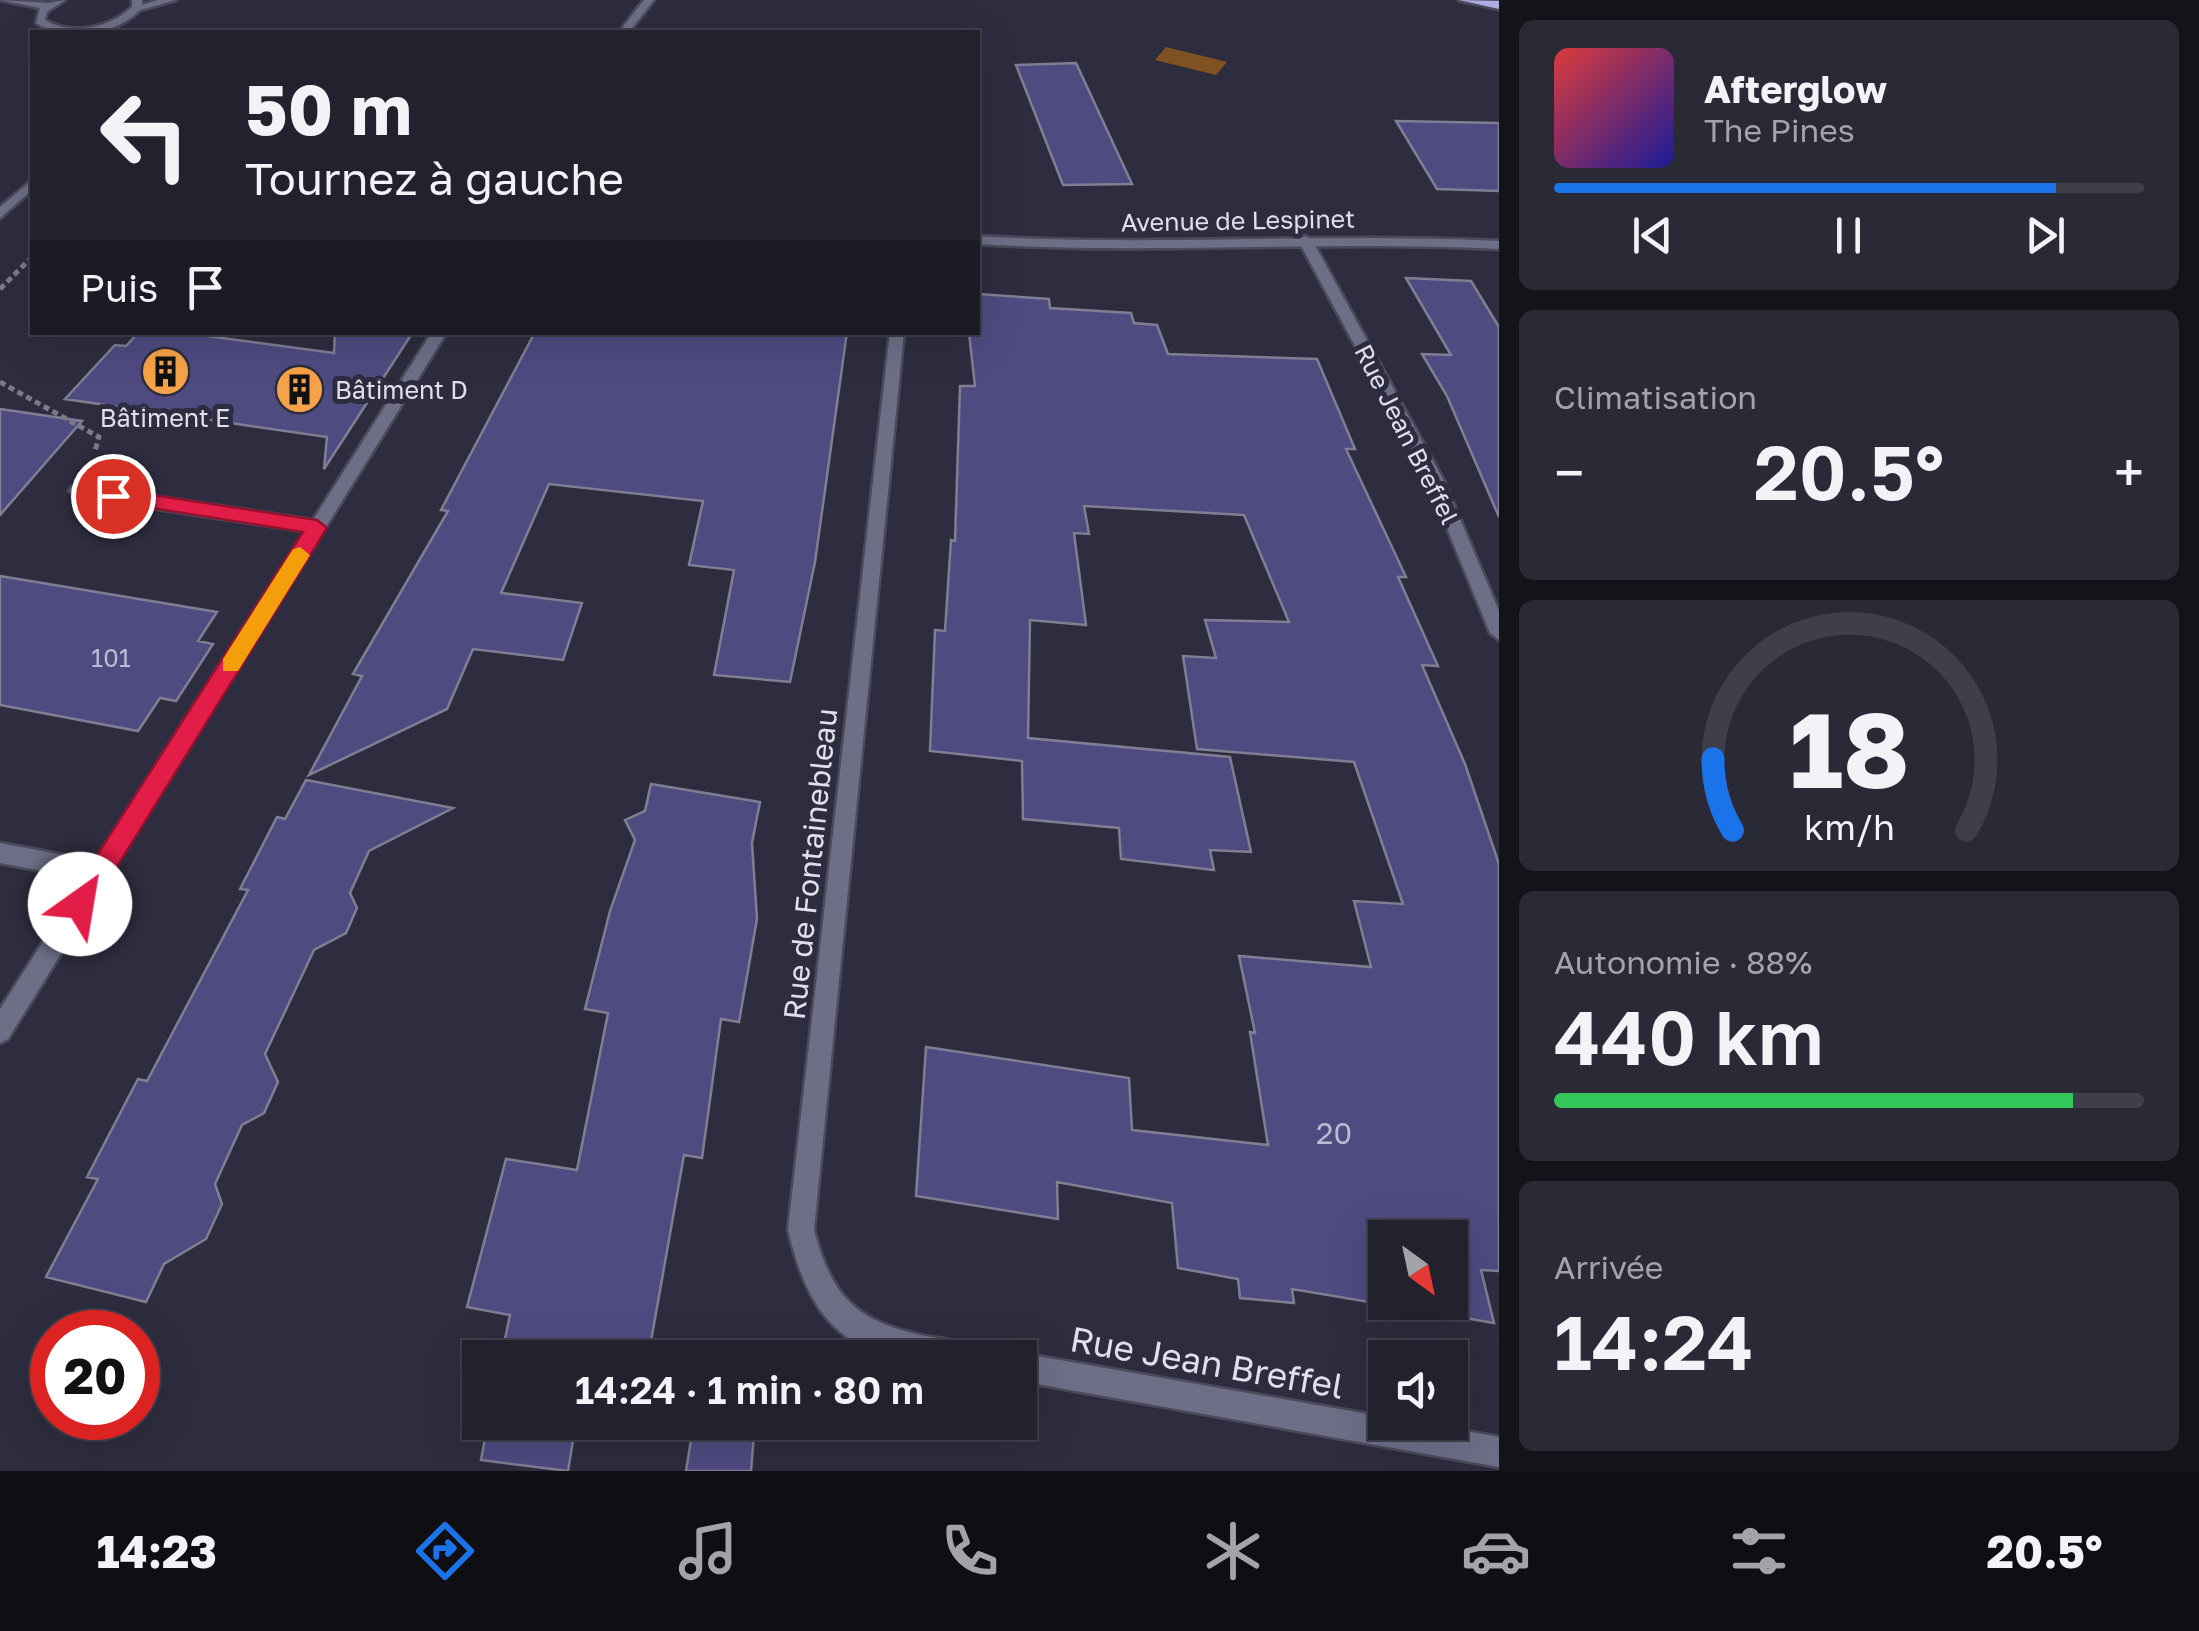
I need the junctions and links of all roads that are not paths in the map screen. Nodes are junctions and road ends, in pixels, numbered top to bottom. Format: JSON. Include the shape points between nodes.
{"nodes":[{"id":1,"x":4,"y":0,"type":"edge"},
{"id":2,"x":171,"y":0,"type":"edge"},
{"id":3,"x":649,"y":0,"type":"edge"},
{"id":4,"x":1466,"y":0,"type":"edge"},
{"id":5,"x":54,"y":3,"type":"edge"},
{"id":6,"x":137,"y":4,"type":"edge"},
{"id":7,"x":1499,"y":5,"type":"edge"},
{"id":8,"x":112,"y":29,"type":"edge"},
{"id":9,"x":626,"y":30,"type":"edge"},
{"id":10,"x":30,"y":186,"type":"edge"},
{"id":11,"x":0,"y":214,"type":"edge"},
{"id":12,"x":980,"y":240,"type":"edge"},
{"id":13,"x":1306,"y":240,"type":"junction"},
{"id":14,"x":1499,"y":244,"type":"edge"},
{"id":15,"x":438,"y":335,"type":"edge"},
{"id":16,"x":897,"y":335,"type":"edge"},
{"id":17,"x":77,"y":491,"type":"road end"},
{"id":18,"x":317,"y":528,"type":"junction"},
{"id":19,"x":1499,"y":634,"type":"edge"},
{"id":20,"x":0,"y":852,"type":"edge"},
{"id":21,"x":100,"y":872,"type":"junction"},
{"id":22,"x":0,"y":1031,"type":"edge"},
{"id":23,"x":886,"y":1340,"type":"edge"},
{"id":24,"x":1037,"y":1369,"type":"edge"},
{"id":25,"x":1499,"y":1452,"type":"edge"}],
"edges":[{"from":1,"to":5,"type":"street"},
{"from":2,"to":6,"type":"street"},
{"from":3,"to":9,"type":"street"},
{"from":4,"to":7,"type":"main road"},
{"from":5,"to":8,"type":"street","via":[[39,16],[52,29]]},
{"from":6,"to":8,"type":"street"},
{"from":10,"to":11,"type":"street"},
{"from":12,"to":13,"type":"street","name":"Avenue de Lespinet","via":[[1145,246]]},
{"from":13,"to":14,"type":"street","name":"Avenue de Lespinet"},
{"from":13,"to":19,"type":"street","name":"Rue Jean Breffel","via":[[1435,479]]},
{"from":15,"to":18,"type":"street"},
{"from":16,"to":23,"type":"street","name":"Rue de Fontainebleau","via":[[800,1230],[808,1269],[834,1310],[864,1334]]},
{"from":17,"to":18,"type":"street"},
{"from":18,"to":21,"type":"street"},
{"from":20,"to":21,"type":"street"},
{"from":21,"to":22,"type":"street"},
{"from":24,"to":25,"type":"street","name":"Rue Jean Breffel"}]}
